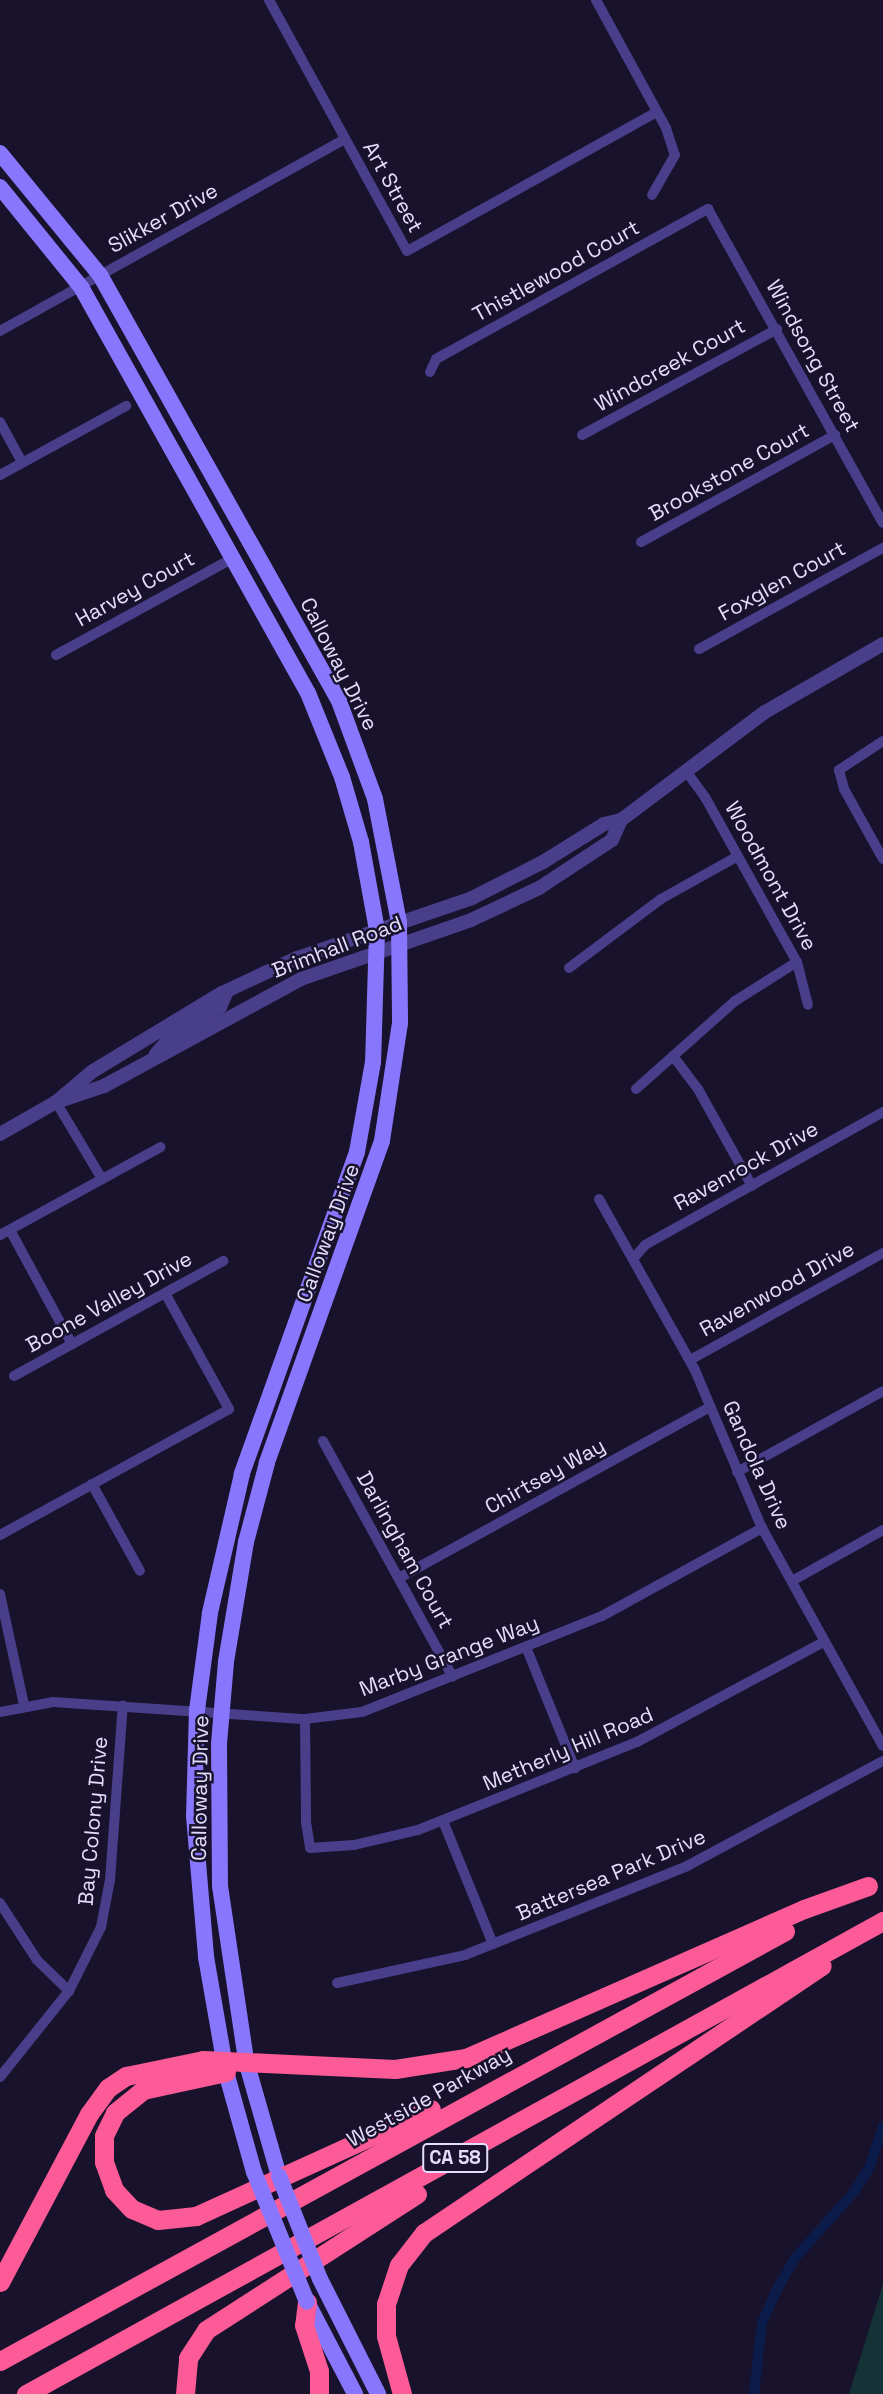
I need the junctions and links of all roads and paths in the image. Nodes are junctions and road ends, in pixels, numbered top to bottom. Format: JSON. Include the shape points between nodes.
{"nodes":[{"id":1,"x":269,"y":0,"type":"edge"},
{"id":2,"x":596,"y":0,"type":"edge"},
{"id":3,"x":657,"y":112,"type":"junction"},
{"id":4,"x":345,"y":139,"type":"junction"},
{"id":5,"x":0,"y":153,"type":"edge"},
{"id":6,"x":0,"y":187,"type":"edge"},
{"id":7,"x":652,"y":195,"type":"dead end"},
{"id":8,"x":708,"y":209,"type":"joint"},
{"id":9,"x":100,"y":275,"type":"junction"},
{"id":10,"x":81,"y":287,"type":"junction"},
{"id":11,"x":777,"y":329,"type":"junction"},
{"id":12,"x":0,"y":331,"type":"edge"},
{"id":13,"x":430,"y":372,"type":"dead end"},
{"id":14,"x":126,"y":406,"type":"dead end"},
{"id":15,"x":0,"y":422,"type":"edge"},
{"id":16,"x":835,"y":435,"type":"junction"},
{"id":17,"x":582,"y":436,"type":"dead end"},
{"id":18,"x":22,"y":463,"type":"junction"},
{"id":19,"x":0,"y":475,"type":"edge"},
{"id":20,"x":883,"y":523,"type":"edge"},
{"id":21,"x":641,"y":542,"type":"dead end"},
{"id":22,"x":883,"y":548,"type":"edge"},
{"id":23,"x":233,"y":558,"type":"junction"},
{"id":24,"x":304,"y":636,"type":"junction"},
{"id":25,"x":883,"y":644,"type":"edge"},
{"id":26,"x":699,"y":649,"type":"dead end"},
{"id":27,"x":56,"y":655,"type":"dead end"},
{"id":28,"x":301,"y":680,"type":"junction"},
{"id":29,"x":883,"y":741,"type":"edge"},
{"id":30,"x":363,"y":761,"type":"junction"},
{"id":31,"x":686,"y":771,"type":"junction"},
{"id":32,"x":621,"y":820,"type":"junction"},
{"id":33,"x":738,"y":856,"type":"junction"},
{"id":34,"x":883,"y":859,"type":"edge"},
{"id":35,"x":400,"y":922,"type":"junction"},
{"id":36,"x":377,"y":930,"type":"junction"},
{"id":37,"x":400,"y":945,"type":"junction"},
{"id":38,"x":377,"y":954,"type":"junction"},
{"id":39,"x":797,"y":962,"type":"junction"},
{"id":40,"x":569,"y":968,"type":"dead end"},
{"id":41,"x":227,"y":991,"type":"junction"},
{"id":42,"x":808,"y":1005,"type":"dead end"},
{"id":43,"x":673,"y":1056,"type":"junction"},
{"id":44,"x":148,"y":1063,"type":"junction"},
{"id":45,"x":636,"y":1089,"type":"dead end"},
{"id":46,"x":56,"y":1102,"type":"junction"},
{"id":47,"x":883,"y":1112,"type":"edge"},
{"id":48,"x":364,"y":1124,"type":"junction"},
{"id":49,"x":0,"y":1134,"type":"edge"},
{"id":50,"x":161,"y":1147,"type":"dead end"},
{"id":51,"x":102,"y":1179,"type":"junction"},
{"id":52,"x":752,"y":1186,"type":"junction"},
{"id":53,"x":599,"y":1199,"type":"dead end"},
{"id":54,"x":337,"y":1217,"type":"junction"},
{"id":55,"x":354,"y":1227,"type":"junction"},
{"id":56,"x":5,"y":1232,"type":"edge"},
{"id":57,"x":883,"y":1253,"type":"edge"},
{"id":58,"x":633,"y":1259,"type":"junction"},
{"id":59,"x":223,"y":1261,"type":"dead end"},
{"id":60,"x":165,"y":1293,"type":"junction"},
{"id":61,"x":328,"y":1295,"type":"junction"},
{"id":62,"x":72,"y":1344,"type":"junction"},
{"id":63,"x":690,"y":1360,"type":"junction"},
{"id":64,"x":14,"y":1376,"type":"dead end"},
{"id":65,"x":883,"y":1391,"type":"edge"},
{"id":66,"x":710,"y":1407,"type":"junction"},
{"id":67,"x":323,"y":1441,"type":"dead end"},
{"id":68,"x":737,"y":1472,"type":"junction"},
{"id":69,"x":92,"y":1484,"type":"junction"},
{"id":70,"x":762,"y":1528,"type":"junction"},
{"id":71,"x":883,"y":1530,"type":"edge"},
{"id":72,"x":0,"y":1535,"type":"edge"},
{"id":73,"x":140,"y":1572,"type":"dead end"},
{"id":74,"x":399,"y":1578,"type":"junction"},
{"id":75,"x":792,"y":1581,"type":"junction"},
{"id":76,"x":0,"y":1594,"type":"edge"},
{"id":77,"x":825,"y":1641,"type":"junction"},
{"id":78,"x":526,"y":1647,"type":"junction"},
{"id":79,"x":453,"y":1677,"type":"junction"},
{"id":80,"x":24,"y":1705,"type":"junction"},
{"id":81,"x":123,"y":1705,"type":"junction"},
{"id":82,"x":197,"y":1710,"type":"junction"},
{"id":83,"x":0,"y":1712,"type":"edge"},
{"id":84,"x":222,"y":1713,"type":"junction"},
{"id":85,"x":305,"y":1719,"type":"junction"},
{"id":86,"x":883,"y":1746,"type":"edge"},
{"id":87,"x":883,"y":1761,"type":"edge"},
{"id":88,"x":575,"y":1768,"type":"junction"},
{"id":89,"x":443,"y":1821,"type":"junction"},
{"id":90,"x":876,"y":1882,"type":"edge"},
{"id":91,"x":0,"y":1903,"type":"edge"},
{"id":92,"x":883,"y":1922,"type":"edge"},
{"id":93,"x":493,"y":1944,"type":"junction"},
{"id":94,"x":337,"y":1983,"type":"dead end"},
{"id":95,"x":69,"y":1991,"type":"junction"},
{"id":96,"x":590,"y":2034,"type":"junction"},
{"id":97,"x":627,"y":2060,"type":"junction"},
{"id":98,"x":246,"y":2062,"type":"junction"},
{"id":99,"x":225,"y":2066,"type":"junction"},
{"id":100,"x":0,"y":2077,"type":"edge"},
{"id":101,"x":0,"y":2282,"type":"edge"},
{"id":102,"x":307,"y":2302,"type":"junction"},
{"id":103,"x":0,"y":2361,"type":"edge"},
{"id":104,"x":26,"y":2394,"type":"edge"},
{"id":105,"x":185,"y":2394,"type":"edge"},
{"id":106,"x":318,"y":2394,"type":"edge"},
{"id":107,"x":355,"y":2394,"type":"edge"},
{"id":108,"x":378,"y":2394,"type":"edge"},
{"id":109,"x":402,"y":2394,"type":"edge"}],
"edges":[{"from":1,"to":4,"type":"street","name":"Art Street"},
{"from":2,"to":3,"type":"street"},
{"from":3,"to":4,"type":"street","name":"Art Street","via":[[407,251]]},
{"from":3,"to":7,"type":"street","via":[[675,155]]},
{"from":4,"to":9,"type":"street","name":"Slikker Drive"},
{"from":5,"to":9,"type":"main road","name":"Calloway Drive"},
{"from":6,"to":10,"type":"main road","name":"Calloway Drive"},
{"from":8,"to":11,"type":"street","name":"Windsong Street"},
{"from":8,"to":13,"type":"street","name":"Thistlewood Court","via":[[436,359]]},
{"from":9,"to":10,"type":"street","name":"Slikker Drive"},
{"from":9,"to":24,"type":"main road","name":"Calloway Drive"},
{"from":10,"to":12,"type":"street","name":"Slikker Drive"},
{"from":10,"to":23,"type":"main road","name":"Calloway Drive"},
{"from":11,"to":16,"type":"street","name":"Windsong Street"},
{"from":11,"to":17,"type":"street","name":"Windcreek Court"},
{"from":14,"to":18,"type":"street"},
{"from":15,"to":18,"type":"street"},
{"from":16,"to":20,"type":"street","name":"Windsong Street"},
{"from":16,"to":21,"type":"street","name":"Brookstone Court"},
{"from":18,"to":19,"type":"street"},
{"from":22,"to":26,"type":"street","name":"Foxglen Court"},
{"from":23,"to":24,"type":"main road","via":[[248,564],[280,622]]},
{"from":23,"to":27,"type":"street","name":"Harvey Court"},
{"from":23,"to":28,"type":"main road","name":"Calloway Drive"},
{"from":24,"to":30,"type":"main road","name":"Calloway Drive","via":[[339,701]]},
{"from":25,"to":31,"type":"street","name":"Brimhall Road","via":[[765,712]]},
{"from":28,"to":30,"type":"main road","via":[[314,687],[343,751]]},
{"from":28,"to":36,"type":"main road","name":"Calloway Drive","via":[[342,777],[362,842]]},
{"from":29,"to":34,"type":"street","via":[[839,770],[844,789]]},
{"from":30,"to":35,"type":"main road","name":"Calloway Drive","via":[[384,832]]},
{"from":31,"to":32,"type":"street","name":"Brimhall Road"},
{"from":31,"to":33,"type":"street","name":"Woodmont Drive"},
{"from":32,"to":35,"type":"street","name":"Brimhall Road","via":[[604,824],[496,887]]},
{"from":32,"to":37,"type":"street","name":"Brimhall Road","via":[[612,840],[540,888],[471,920]]},
{"from":33,"to":39,"type":"street","name":"Woodmont Drive"},
{"from":33,"to":40,"type":"street","via":[[661,900]]},
{"from":35,"to":36,"type":"street","name":"Brimhall Road"},
{"from":35,"to":37,"type":"main road","name":"Calloway Drive"},
{"from":36,"to":38,"type":"main road","name":"Calloway Drive"},
{"from":36,"to":41,"type":"street","name":"Brimhall Road","via":[[297,958]]},
{"from":37,"to":38,"type":"street","name":"Brimhall Road"},
{"from":37,"to":55,"type":"main road","name":"Calloway Drive","via":[[400,1017],[391,1096]]},
{"from":38,"to":44,"type":"street","name":"Brimhall Road","via":[[301,979]]},
{"from":38,"to":48,"type":"main road","name":"Calloway Drive","via":[[375,1037]]},
{"from":39,"to":42,"type":"street","name":"Woodmont Drive"},
{"from":39,"to":43,"type":"street","via":[[735,1001]]},
{"from":41,"to":44,"type":"street","via":[[220,1007],[176,1032]]},
{"from":41,"to":46,"type":"street","name":"Brimhall Road","via":[[93,1071]]},
{"from":43,"to":45,"type":"street"},
{"from":43,"to":52,"type":"street","via":[[698,1089]]},
{"from":44,"to":46,"type":"street","name":"Brimhall Road","via":[[104,1086]]},
{"from":46,"to":49,"type":"street","name":"Brimhall Road"},
{"from":46,"to":51,"type":"street"},
{"from":47,"to":52,"type":"street","name":"Ravenrock Drive"},
{"from":48,"to":54,"type":"main road","name":"Calloway Drive"},
{"from":48,"to":55,"type":"main road","via":[[369,1140],[351,1208]]},
{"from":50,"to":51,"type":"street"},
{"from":51,"to":56,"type":"street"},
{"from":52,"to":58,"type":"street","name":"Ravenrock Drive","via":[[645,1245]]},
{"from":53,"to":58,"type":"street","name":"Gandola Drive"},
{"from":54,"to":61,"type":"main road","via":[[339,1236],[324,1280]]},
{"from":54,"to":82,"type":"main road","name":"Calloway Drive","via":[[242,1474],[210,1613]]},
{"from":55,"to":61,"type":"main road","name":"Calloway Drive"},
{"from":56,"to":62,"type":"street"},
{"from":57,"to":63,"type":"street","name":"Ravenwood Drive"},
{"from":58,"to":63,"type":"street","name":"Gandola Drive"},
{"from":59,"to":60,"type":"street","name":"Boone Valley Drive"},
{"from":60,"to":62,"type":"street","name":"Boone Valley Drive"},
{"from":60,"to":69,"type":"street","via":[[229,1409]]},
{"from":61,"to":84,"type":"main road","name":"Calloway Drive","via":[[279,1424],[256,1502],[234,1602]]},
{"from":62,"to":64,"type":"street","name":"Boone Valley Drive"},
{"from":63,"to":66,"type":"street","name":"Gandola Drive"},
{"from":65,"to":68,"type":"street"},
{"from":66,"to":68,"type":"street","name":"Gandola Drive"},
{"from":66,"to":74,"type":"street","name":"Chirtsey Way"},
{"from":67,"to":74,"type":"street","name":"Darlingham Court"},
{"from":68,"to":70,"type":"street","name":"Gandola Drive"},
{"from":69,"to":72,"type":"street"},
{"from":69,"to":73,"type":"street"},
{"from":70,"to":75,"type":"street","name":"Gandola Drive"},
{"from":70,"to":78,"type":"street","name":"Marby Grange Way","via":[[602,1616]]},
{"from":71,"to":75,"type":"street"},
{"from":74,"to":79,"type":"street","name":"Darlingham Court"},
{"from":75,"to":77,"type":"street","name":"Gandola Drive"},
{"from":76,"to":80,"type":"street"},
{"from":77,"to":86,"type":"street","name":"Gandola Drive"},
{"from":77,"to":88,"type":"street","name":"Metherly Hill Road","via":[[675,1724]]},
{"from":78,"to":79,"type":"street","name":"Marby Grange Way"},
{"from":78,"to":88,"type":"street"},
{"from":79,"to":85,"type":"street","name":"Marby Grange Way","via":[[362,1712]]},
{"from":80,"to":81,"type":"street","name":"Marby Grange Way"},
{"from":80,"to":83,"type":"street","name":"Marby Grange Way"},
{"from":81,"to":82,"type":"street","name":"Marby Grange Way"},
{"from":81,"to":95,"type":"street","name":"Bay Colony Drive","via":[[106,1904],[92,1950]]},
{"from":82,"to":84,"type":"street","name":"Marby Grange Way"},
{"from":82,"to":99,"type":"main road","name":"Calloway Drive","via":[[194,1816],[199,1883]]},
{"from":84,"to":85,"type":"street","name":"Marby Grange Way"},
{"from":84,"to":98,"type":"main road","name":"Calloway Drive","via":[[220,1886]]},
{"from":85,"to":89,"type":"street","name":"Metherly Hill Road","via":[[305,1810],[310,1848],[376,1842]]},
{"from":87,"to":93,"type":"street","name":"Battersea Park Drive","via":[[713,1854]]},
{"from":88,"to":89,"type":"street","name":"Metherly Hill Road"},
{"from":89,"to":93,"type":"street"},
{"from":90,"to":96,"type":"highway","name":"Westside Parkway","number":"CA 58"},
{"from":90,"to":98,"type":"highway","via":[[804,1909],[466,2058],[395,2069]]},
{"from":91,"to":95,"type":"street","via":[[37,1960]]},
{"from":92,"to":97,"type":"highway","number":"CA 58"},
{"from":92,"to":109,"type":"highway","via":[[424,2233],[399,2265],[386,2305],[386,2336]]},
{"from":93,"to":94,"type":"street","name":"Battersea Park Drive","via":[[417,1969]]},
{"from":95,"to":100,"type":"street","name":"Bay Colony Drive"},
{"from":96,"to":99,"type":"highway","via":[[195,2216],[158,2220],[132,2209],[114,2190],[104,2162],[104,2136],[115,2113],[143,2090]]},
{"from":96,"to":103,"type":"highway","name":"Westside Parkway","number":"CA 58"},
{"from":97,"to":104,"type":"highway","number":"CA 58"},
{"from":97,"to":105,"type":"highway","via":[[206,2330],[188,2358]]},
{"from":98,"to":99,"type":"highway"},
{"from":98,"to":108,"type":"main road","name":"Calloway Drive","bridge":true,"via":[[274,2161],[320,2279]]},
{"from":99,"to":101,"type":"highway","via":[[138,2071],[108,2088],[89,2114]]},
{"from":99,"to":102,"type":"main road","name":"Calloway Drive","bridge":true,"via":[[243,2138]]},
{"from":102,"to":106,"type":"highway","via":[[304,2325],[319,2371]]},
{"from":102,"to":107,"type":"main road","name":"Calloway Drive"}]}
